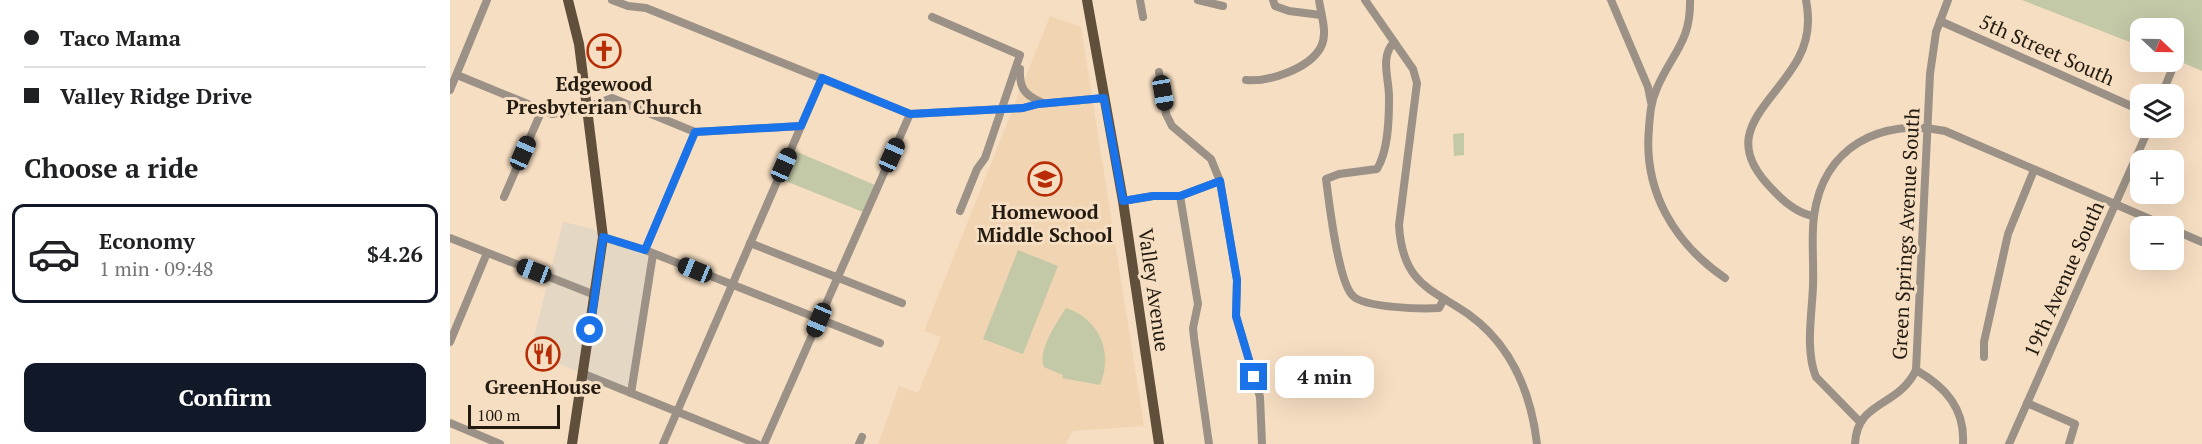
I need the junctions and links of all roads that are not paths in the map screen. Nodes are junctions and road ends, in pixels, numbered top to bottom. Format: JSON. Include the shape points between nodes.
{"nodes":[{"id":1,"x":487,"y":0,"type":"edge"},
{"id":2,"x":568,"y":0,"type":"edge"},
{"id":3,"x":612,"y":0,"type":"edge"},
{"id":4,"x":1087,"y":0,"type":"edge"},
{"id":5,"x":1140,"y":0,"type":"edge"},
{"id":6,"x":1198,"y":0,"type":"edge"},
{"id":7,"x":1273,"y":0,"type":"edge"},
{"id":8,"x":1320,"y":0,"type":"edge"},
{"id":9,"x":1365,"y":0,"type":"edge"},
{"id":10,"x":1611,"y":0,"type":"edge"},
{"id":11,"x":1690,"y":0,"type":"edge"},
{"id":12,"x":1806,"y":0,"type":"edge"},
{"id":13,"x":1948,"y":0,"type":"edge"},
{"id":14,"x":1224,"y":6,"type":"dead end"},
{"id":15,"x":1321,"y":15,"type":"junction"},
{"id":16,"x":932,"y":17,"type":"dead end"},
{"id":17,"x":1143,"y":17,"type":"dead end"},
{"id":18,"x":1940,"y":21,"type":"junction"},
{"id":19,"x":1394,"y":42,"type":"junction"},
{"id":20,"x":1018,"y":70,"type":"junction"},
{"id":21,"x":1159,"y":72,"type":"dead end"},
{"id":22,"x":457,"y":75,"type":"junction"},
{"id":23,"x":822,"y":78,"type":"junction"},
{"id":24,"x":1246,"y":80,"type":"dead end"},
{"id":25,"x":450,"y":90,"type":"edge"},
{"id":26,"x":1104,"y":98,"type":"junction"},
{"id":27,"x":1651,"y":102,"type":"junction"},
{"id":28,"x":1044,"y":104,"type":"junction"},
{"id":29,"x":2130,"y":106,"type":"edge"},
{"id":30,"x":588,"y":107,"type":"junction"},
{"id":31,"x":1003,"y":108,"type":"junction"},
{"id":32,"x":542,"y":110,"type":"junction"},
{"id":33,"x":910,"y":114,"type":"junction"},
{"id":34,"x":801,"y":126,"type":"junction"},
{"id":35,"x":1929,"y":127,"type":"junction"},
{"id":36,"x":695,"y":132,"type":"junction"},
{"id":37,"x":2145,"y":138,"type":"edge"},
{"id":38,"x":2034,"y":170,"type":"junction"},
{"id":39,"x":1220,"y":181,"type":"junction"},
{"id":40,"x":1180,"y":196,"type":"junction"},
{"id":41,"x":504,"y":197,"type":"dead end"},
{"id":42,"x":1123,"y":201,"type":"junction"},
{"id":43,"x":2115,"y":204,"type":"junction"},
{"id":44,"x":960,"y":211,"type":"dead end"},
{"id":45,"x":1814,"y":216,"type":"junction"},
{"id":46,"x":2143,"y":216,"type":"edge"},
{"id":47,"x":2184,"y":234,"type":"edge"},
{"id":48,"x":603,"y":237,"type":"junction"},
{"id":49,"x":450,"y":238,"type":"edge"},
{"id":50,"x":2202,"y":242,"type":"edge"},
{"id":51,"x":750,"y":243,"type":"junction"},
{"id":52,"x":649,"y":252,"type":"junction"},
{"id":53,"x":487,"y":253,"type":"junction"},
{"id":54,"x":837,"y":277,"type":"junction"},
{"id":55,"x":1725,"y":278,"type":"dead end"},
{"id":56,"x":732,"y":285,"type":"junction"},
{"id":57,"x":595,"y":295,"type":"junction"},
{"id":58,"x":1444,"y":299,"type":"junction"},
{"id":59,"x":902,"y":303,"type":"dead end"},
{"id":60,"x":819,"y":320,"type":"junction"},
{"id":61,"x":450,"y":342,"type":"edge"},
{"id":62,"x":880,"y":343,"type":"dead end"},
{"id":63,"x":1984,"y":357,"type":"dead end"},
{"id":64,"x":1917,"y":370,"type":"junction"},
{"id":65,"x":584,"y":374,"type":"junction"},
{"id":66,"x":631,"y":393,"type":"junction"},
{"id":67,"x":2027,"y":403,"type":"junction"},
{"id":68,"x":678,"y":412,"type":"junction"},
{"id":69,"x":1860,"y":422,"type":"junction"},
{"id":70,"x":450,"y":423,"type":"edge"},
{"id":71,"x":500,"y":444,"type":"edge"},
{"id":72,"x":572,"y":444,"type":"edge"},
{"id":73,"x":663,"y":444,"type":"edge"},
{"id":74,"x":757,"y":444,"type":"edge"},
{"id":75,"x":764,"y":444,"type":"edge"},
{"id":76,"x":1159,"y":444,"type":"edge"},
{"id":77,"x":1209,"y":444,"type":"edge"},
{"id":78,"x":1262,"y":444,"type":"edge"},
{"id":79,"x":1537,"y":444,"type":"edge"},
{"id":80,"x":1855,"y":444,"type":"edge"},
{"id":81,"x":1963,"y":444,"type":"edge"},
{"id":82,"x":2009,"y":444,"type":"edge"},
{"id":83,"x":2069,"y":444,"type":"edge"}],
"edges":[{"from":1,"to":22,"type":"street"},
{"from":2,"to":30,"type":"main road"},
{"from":3,"to":23,"type":"street","via":[[646,8]]},
{"from":4,"to":26,"type":"main road","name":"Valley Avenue"},
{"from":5,"to":17,"type":"street"},
{"from":6,"to":14,"type":"street"},
{"from":7,"to":15,"type":"street","via":[[1275,6],[1289,11]]},
{"from":8,"to":15,"type":"street"},
{"from":9,"to":19,"type":"street"},
{"from":10,"to":27,"type":"street"},
{"from":11,"to":27,"type":"street","via":[[1687,35]]},
{"from":12,"to":45,"type":"street","via":[[1804,44],[1798,59],[1755,116],[1749,132],[1749,149],[1753,165],[1768,185],[1804,215]]},
{"from":13,"to":18,"type":"street","name":"Green Springs Avenue South"},
{"from":15,"to":24,"type":"street","via":[[1321,46],[1311,58],[1276,78]]},
{"from":16,"to":20,"type":"street","via":[[1018,52]]},
{"from":18,"to":29,"type":"street","name":"5th Street South"},
{"from":18,"to":35,"type":"street","name":"Green Springs Avenue South","via":[[1930,74]]},
{"from":19,"to":58,"type":"street","via":[[1413,69],[1417,83],[1400,244],[1414,277]]},
{"from":19,"to":58,"type":"street","via":[[1387,50],[1389,100],[1383,158],[1377,169],[1326,179],[1343,281],[1353,297],[1368,303],[1424,309],[1439,308]]},
{"from":20,"to":28,"type":"street","via":[[1023,91]]},
{"from":20,"to":31,"type":"street","via":[[1008,105]]},
{"from":21,"to":39,"type":"street","via":[[1166,114],[1172,126],[1211,159]]},
{"from":22,"to":25,"type":"street"},
{"from":22,"to":32,"type":"street"},
{"from":23,"to":33,"type":"street"},
{"from":23,"to":34,"type":"street"},
{"from":26,"to":28,"type":"street"},
{"from":26,"to":42,"type":"main road","name":"Valley Avenue"},
{"from":27,"to":55,"type":"street","via":[[1648,167],[1658,202],[1686,246]]},
{"from":28,"to":31,"type":"street"},
{"from":30,"to":32,"type":"street","via":[[552,114]]},
{"from":30,"to":36,"type":"street","via":[[612,98]]},
{"from":30,"to":48,"type":"main road"},
{"from":31,"to":33,"type":"street"},
{"from":31,"to":44,"type":"street"},
{"from":32,"to":41,"type":"street"},
{"from":33,"to":54,"type":"street"},
{"from":34,"to":36,"type":"street"},
{"from":34,"to":51,"type":"street"},
{"from":35,"to":38,"type":"street"},
{"from":35,"to":45,"type":"street","via":[[1895,127],[1852,148],[1823,184]]},
{"from":35,"to":64,"type":"street","name":"Green Springs Avenue South"},
{"from":36,"to":52,"type":"street"},
{"from":37,"to":43,"type":"street","name":"19th Avenue South"},
{"from":38,"to":43,"type":"street"},
{"from":38,"to":63,"type":"street","via":[[2006,241]]},
{"from":39,"to":40,"type":"street"},
{"from":39,"to":78,"type":"street","via":[[1237,280],[1236,316],[1260,397]]},
{"from":40,"to":42,"type":"street"},
{"from":40,"to":77,"type":"street","via":[[1198,304],[1193,328]]},
{"from":42,"to":76,"type":"main road","name":"Valley Avenue"},
{"from":43,"to":46,"type":"street"},
{"from":43,"to":67,"type":"street","name":"19th Avenue South"},
{"from":45,"to":69,"type":"street","via":[[1812,368],[1824,387]]},
{"from":47,"to":50,"type":"street"},
{"from":48,"to":52,"type":"street"},
{"from":48,"to":57,"type":"main road"},
{"from":49,"to":53,"type":"street"},
{"from":51,"to":54,"type":"street"},
{"from":51,"to":56,"type":"street"},
{"from":52,"to":56,"type":"street"},
{"from":52,"to":66,"type":"street"},
{"from":53,"to":57,"type":"street"},
{"from":53,"to":61,"type":"street"},
{"from":54,"to":59,"type":"street"},
{"from":54,"to":60,"type":"street"},
{"from":56,"to":60,"type":"street"},
{"from":56,"to":68,"type":"street"},
{"from":57,"to":65,"type":"main road"},
{"from":58,"to":79,"type":"street","via":[[1462,309],[1501,346],[1523,385],[1533,413]]},
{"from":60,"to":62,"type":"street"},
{"from":60,"to":75,"type":"street"},
{"from":64,"to":69,"type":"street","name":"Green Springs Avenue South","via":[[1898,396],[1874,407]]},
{"from":64,"to":81,"type":"street","via":[[1936,382],[1959,412],[1964,427]]},
{"from":65,"to":66,"type":"street"},
{"from":65,"to":72,"type":"main road"},
{"from":66,"to":68,"type":"street"},
{"from":67,"to":82,"type":"street","name":"19th Avenue South"},
{"from":67,"to":83,"type":"street","via":[[2075,424]]},
{"from":68,"to":73,"type":"street"},
{"from":68,"to":74,"type":"street"},
{"from":69,"to":80,"type":"street"},
{"from":70,"to":71,"type":"street"}]}
